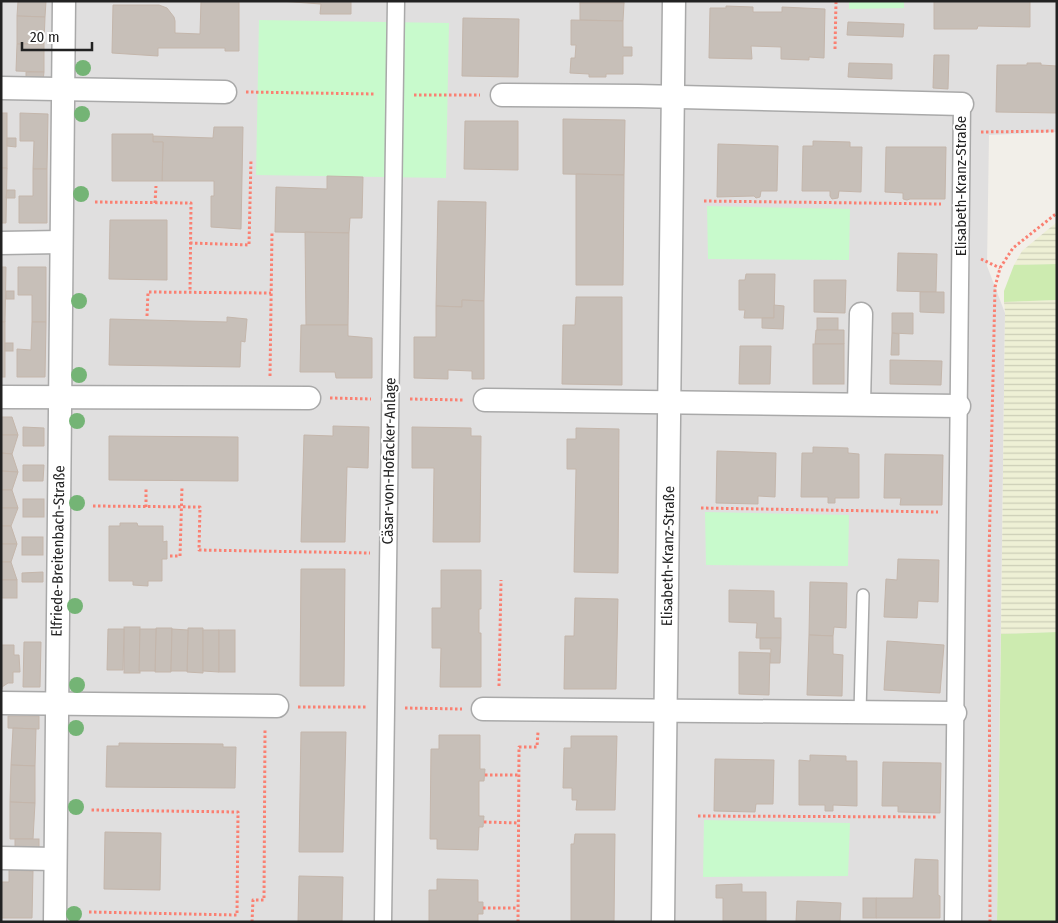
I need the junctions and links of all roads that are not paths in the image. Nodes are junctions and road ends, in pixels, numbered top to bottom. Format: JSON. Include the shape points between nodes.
{"nodes":[{"id":1,"x":64,"y":1,"type":"edge"},
{"id":2,"x":396,"y":1,"type":"edge"},
{"id":3,"x":674,"y":1,"type":"edge"},
{"id":4,"x":1,"y":88,"type":"edge"},
{"id":5,"x":64,"y":89,"type":"junction"},
{"id":6,"x":226,"y":92,"type":"road end"},
{"id":7,"x":502,"y":95,"type":"road end"},
{"id":8,"x":674,"y":98,"type":"junction"},
{"id":9,"x":962,"y":104,"type":"joint"},
{"id":10,"x":61,"y":242,"type":"junction"},
{"id":11,"x":1,"y":243,"type":"edge"},
{"id":12,"x":861,"y":314,"type":"dead end"},
{"id":13,"x":1,"y":397,"type":"edge"},
{"id":14,"x":61,"y":398,"type":"junction"},
{"id":15,"x":309,"y":398,"type":"road end"},
{"id":16,"x":485,"y":400,"type":"road end"},
{"id":17,"x":669,"y":402,"type":"junction"},
{"id":18,"x":859,"y":404,"type":"junction"},
{"id":19,"x":958,"y":406,"type":"junction"},
{"id":20,"x":863,"y":595,"type":"dead end"},
{"id":21,"x":1,"y":703,"type":"edge"},
{"id":22,"x":56,"y":704,"type":"junction"},
{"id":23,"x":271,"y":706,"type":"road end"},
{"id":24,"x":491,"y":709,"type":"road end"},
{"id":25,"x":666,"y":711,"type":"junction"},
{"id":26,"x":860,"y":712,"type":"junction"},
{"id":27,"x":956,"y":713,"type":"junction"},
{"id":28,"x":1,"y":858,"type":"edge"},
{"id":29,"x":55,"y":858,"type":"junction"},
{"id":30,"x":54,"y":922,"type":"edge"},
{"id":31,"x":383,"y":922,"type":"edge"},
{"id":32,"x":664,"y":922,"type":"edge"},
{"id":33,"x":953,"y":922,"type":"edge"}],
"edges":[{"from":1,"to":5,"type":"street","name":"Elfriede-Breitenbach-Straße"},
{"from":2,"to":31,"type":"street","name":"Cäsar-von-Hofacker-Anlage"},
{"from":3,"to":8,"type":"street","name":"Elisabeth-Kranz-Straße"},
{"from":4,"to":5,"type":"street"},
{"from":5,"to":6,"type":"street"},
{"from":5,"to":10,"type":"street","name":"Elfriede-Breitenbach-Straße"},
{"from":7,"to":8,"type":"street","name":"Elisabeth-Kranz-Straße"},
{"from":8,"to":9,"type":"street","name":"Elisabeth-Kranz-Straße"},
{"from":8,"to":17,"type":"street","name":"Elisabeth-Kranz-Straße"},
{"from":9,"to":19,"type":"street","name":"Elisabeth-Kranz-Straße"},
{"from":10,"to":11,"type":"street"},
{"from":10,"to":14,"type":"street","name":"Elfriede-Breitenbach-Straße"},
{"from":12,"to":18,"type":"street"},
{"from":13,"to":14,"type":"street"},
{"from":14,"to":15,"type":"street"},
{"from":14,"to":22,"type":"street","name":"Elfriede-Breitenbach-Straße"},
{"from":16,"to":17,"type":"street"},
{"from":17,"to":18,"type":"street"},
{"from":17,"to":25,"type":"street","name":"Elisabeth-Kranz-Straße"},
{"from":18,"to":19,"type":"street"},
{"from":19,"to":27,"type":"street","name":"Elisabeth-Kranz-Straße"},
{"from":20,"to":26,"type":"lane"},
{"from":21,"to":22,"type":"street"},
{"from":22,"to":23,"type":"street"},
{"from":22,"to":29,"type":"street","name":"Elfriede-Breitenbach-Straße"},
{"from":24,"to":25,"type":"street"},
{"from":25,"to":26,"type":"street"},
{"from":25,"to":32,"type":"street","name":"Elisabeth-Kranz-Straße"},
{"from":26,"to":27,"type":"street"},
{"from":27,"to":33,"type":"street","name":"Elisabeth-Kranz-Straße"},
{"from":28,"to":29,"type":"street"},
{"from":29,"to":30,"type":"street","name":"Elfriede-Breitenbach-Straße"}]}
